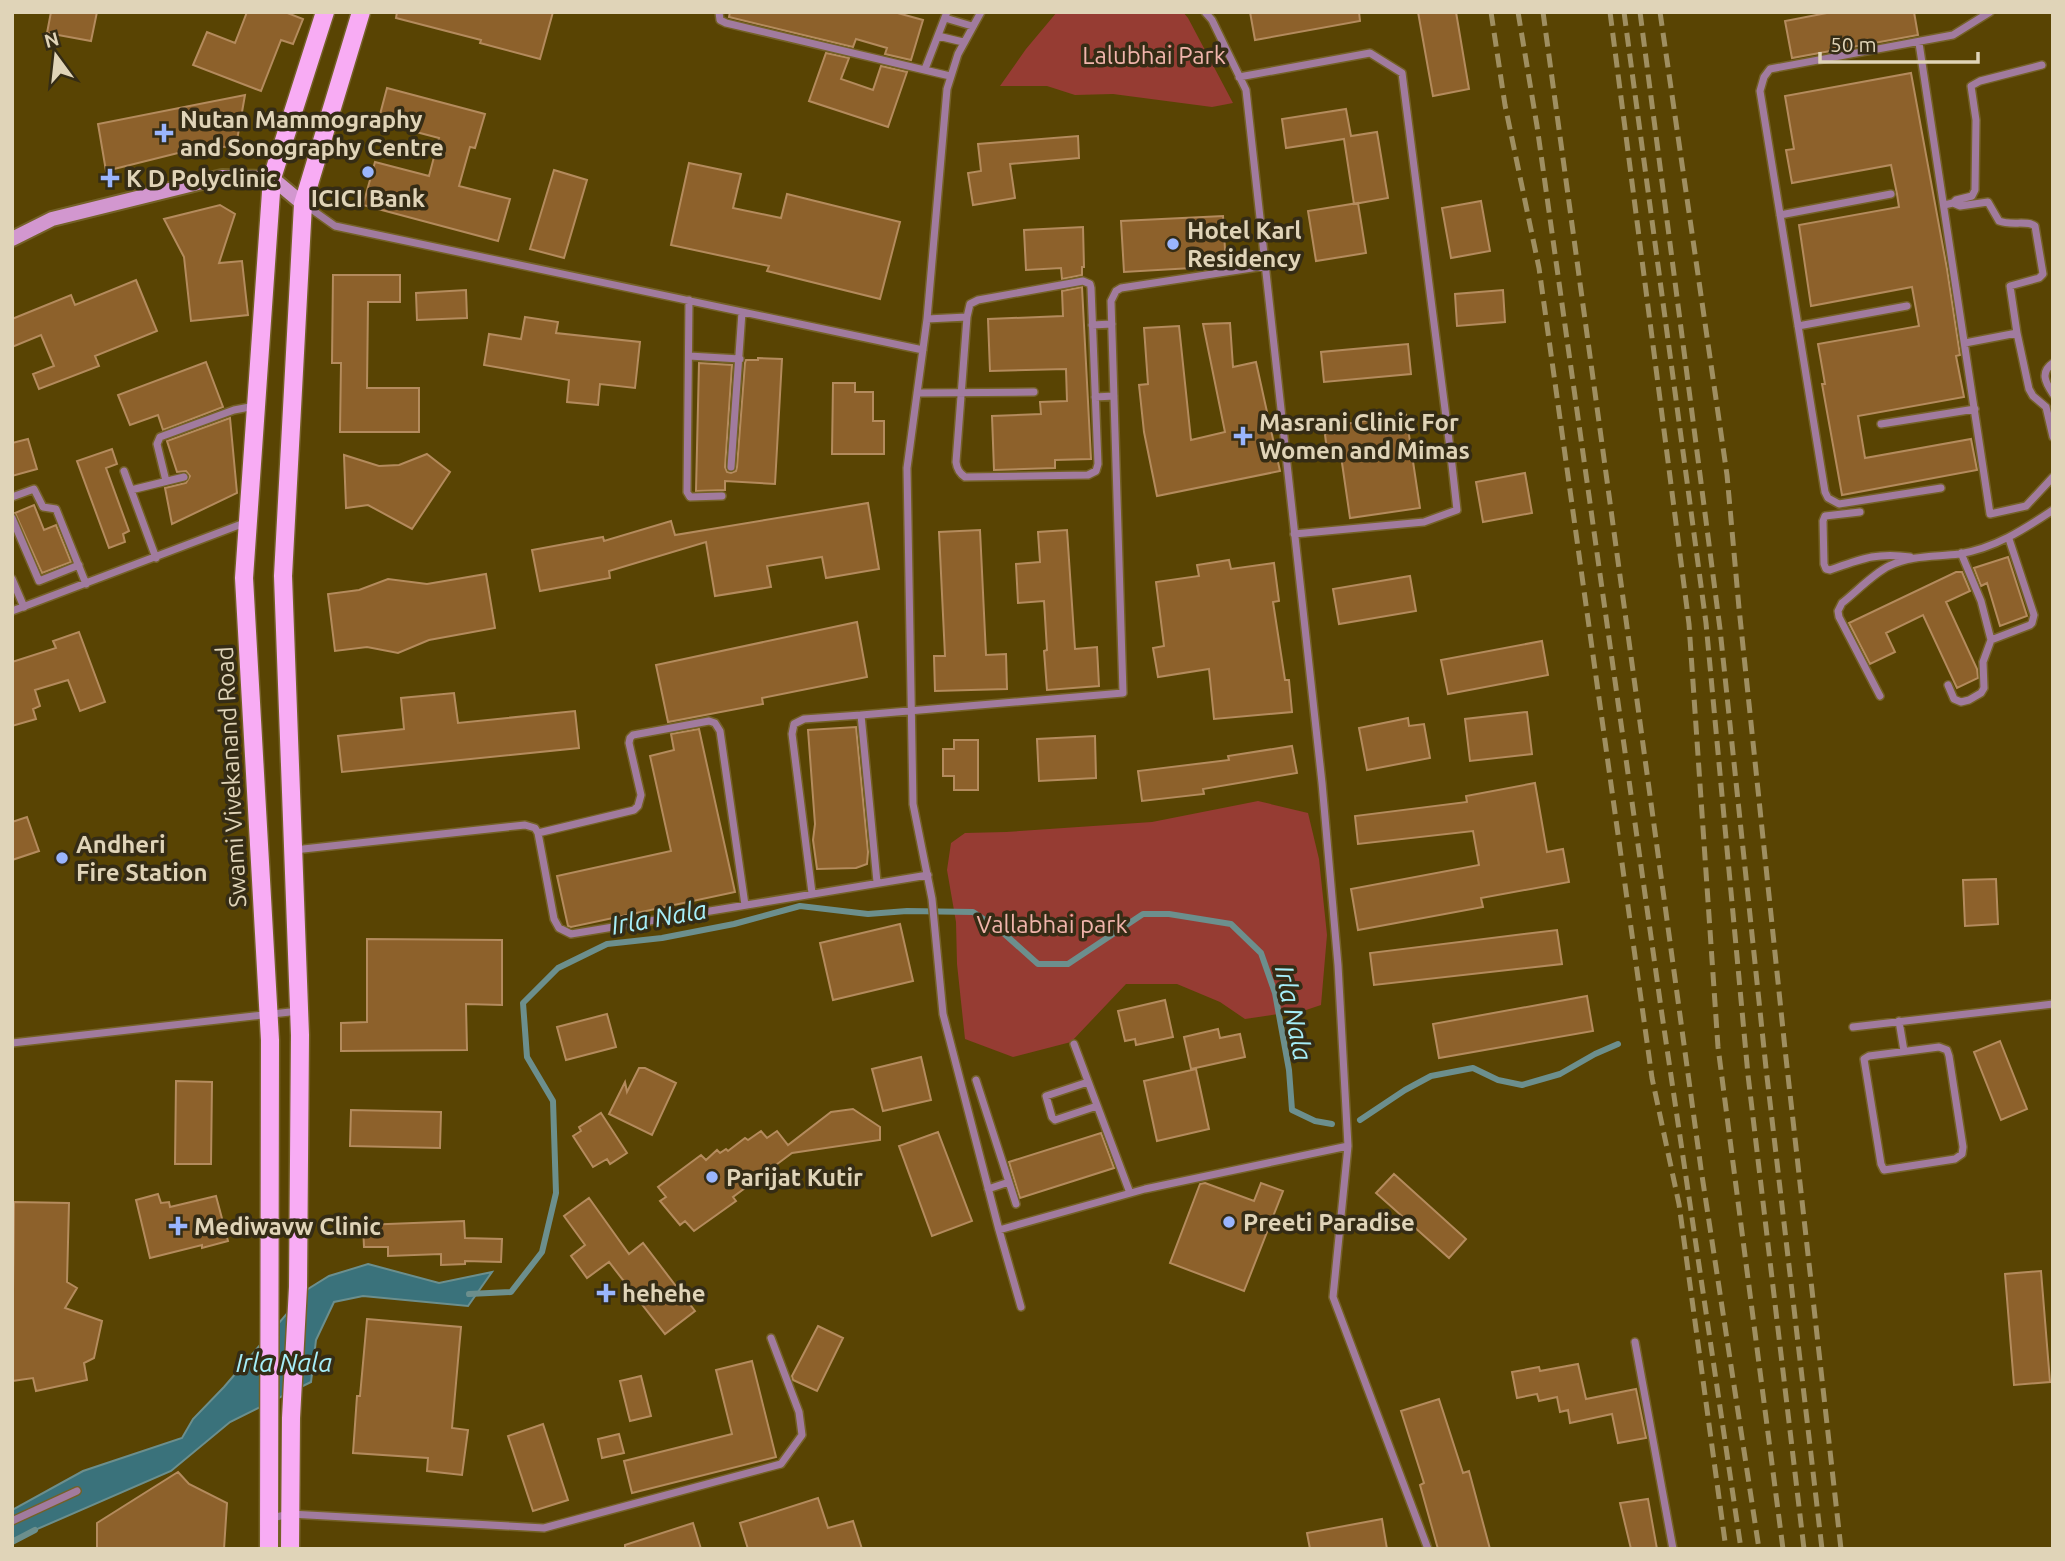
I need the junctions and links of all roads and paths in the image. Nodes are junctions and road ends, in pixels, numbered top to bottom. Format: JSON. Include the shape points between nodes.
{"nodes":[{"id":1,"x":325,"y":12,"type":"edge"},
{"id":2,"x":361,"y":12,"type":"edge"},
{"id":3,"x":719,"y":12,"type":"edge"},
{"id":4,"x":981,"y":12,"type":"edge"},
{"id":5,"x":1205,"y":12,"type":"edge"},
{"id":6,"x":1990,"y":12,"type":"edge"},
{"id":7,"x":946,"y":15,"type":"edge"},
{"id":8,"x":972,"y":26,"type":"junction"},
{"id":9,"x":938,"y":36,"type":"junction"},
{"id":10,"x":964,"y":42,"type":"junction"},
{"id":11,"x":1919,"y":43,"type":"junction"},
{"id":12,"x":2042,"y":65,"type":"dead end"},
{"id":13,"x":925,"y":69,"type":"junction"},
{"id":14,"x":950,"y":76,"type":"junction"},
{"id":15,"x":1239,"y":77,"type":"junction"},
{"id":16,"x":272,"y":178,"type":"junction"},
{"id":17,"x":1891,"y":194,"type":"dead end"},
{"id":18,"x":303,"y":204,"type":"junction"},
{"id":19,"x":1953,"y":204,"type":"junction"},
{"id":20,"x":1944,"y":205,"type":"junction"},
{"id":21,"x":1780,"y":215,"type":"junction"},
{"id":22,"x":12,"y":239,"type":"edge"},
{"id":23,"x":1265,"y":266,"type":"junction"},
{"id":24,"x":689,"y":300,"type":"junction"},
{"id":25,"x":1907,"y":306,"type":"dead end"},
{"id":26,"x":742,"y":312,"type":"junction"},
{"id":27,"x":967,"y":317,"type":"junction"},
{"id":28,"x":927,"y":318,"type":"junction"},
{"id":29,"x":1112,"y":324,"type":"junction"},
{"id":30,"x":1092,"y":325,"type":"junction"},
{"id":31,"x":1798,"y":326,"type":"junction"},
{"id":32,"x":2017,"y":333,"type":"junction"},
{"id":33,"x":1965,"y":342,"type":"junction"},
{"id":34,"x":923,"y":350,"type":"junction"},
{"id":35,"x":689,"y":356,"type":"junction"},
{"id":36,"x":740,"y":359,"type":"junction"},
{"id":37,"x":2053,"y":363,"type":"edge"},
{"id":38,"x":1034,"y":392,"type":"dead end"},
{"id":39,"x":917,"y":393,"type":"junction"},
{"id":40,"x":961,"y":394,"type":"junction"},
{"id":41,"x":2053,"y":394,"type":"edge"},
{"id":42,"x":1114,"y":396,"type":"junction"},
{"id":43,"x":1095,"y":397,"type":"junction"},
{"id":44,"x":256,"y":406,"type":"junction"},
{"id":45,"x":1975,"y":409,"type":"junction"},
{"id":46,"x":1881,"y":424,"type":"dead end"},
{"id":47,"x":2053,"y":437,"type":"edge"},
{"id":48,"x":732,"y":467,"type":"dead end"},
{"id":49,"x":124,"y":471,"type":"dead end"},
{"id":50,"x":184,"y":477,"type":"dead end"},
{"id":51,"x":2053,"y":477,"type":"edge"},
{"id":52,"x":166,"y":481,"type":"junction"},
{"id":53,"x":1941,"y":488,"type":"dead end"},
{"id":54,"x":131,"y":490,"type":"junction"},
{"id":55,"x":722,"y":496,"type":"dead end"},
{"id":56,"x":12,"y":498,"type":"edge"},
{"id":57,"x":2053,"y":510,"type":"edge"},
{"id":58,"x":1860,"y":512,"type":"dead end"},
{"id":59,"x":12,"y":518,"type":"edge"},
{"id":60,"x":248,"y":522,"type":"junction"},
{"id":61,"x":1294,"y":534,"type":"junction"},
{"id":62,"x":2009,"y":539,"type":"junction"},
{"id":63,"x":1961,"y":554,"type":"junction"},
{"id":64,"x":1915,"y":557,"type":"junction"},
{"id":65,"x":156,"y":558,"type":"junction"},
{"id":66,"x":79,"y":565,"type":"junction"},
{"id":67,"x":13,"y":582,"type":"edge"},
{"id":68,"x":86,"y":584,"type":"junction"},
{"id":69,"x":23,"y":607,"type":"junction"},
{"id":70,"x":12,"y":611,"type":"edge"},
{"id":71,"x":1991,"y":640,"type":"junction"},
{"id":72,"x":1948,"y":685,"type":"dead end"},
{"id":73,"x":1880,"y":696,"type":"dead end"},
{"id":74,"x":912,"y":712,"type":"junction"},
{"id":75,"x":861,"y":715,"type":"junction"},
{"id":76,"x":538,"y":833,"type":"junction"},
{"id":77,"x":293,"y":850,"type":"junction"},
{"id":78,"x":928,"y":874,"type":"junction"},
{"id":79,"x":877,"y":882,"type":"junction"},
{"id":80,"x":812,"y":893,"type":"junction"},
{"id":81,"x":745,"y":905,"type":"junction"},
{"id":82,"x":2053,"y":1004,"type":"edge"},
{"id":83,"x":299,"y":1011,"type":"junction"},
{"id":84,"x":268,"y":1015,"type":"junction"},
{"id":85,"x":1899,"y":1021,"type":"junction"},
{"id":86,"x":1853,"y":1027,"type":"dead end"},
{"id":87,"x":12,"y":1043,"type":"edge"},
{"id":88,"x":1074,"y":1044,"type":"dead end"},
{"id":89,"x":1904,"y":1052,"type":"junction"},
{"id":90,"x":1088,"y":1082,"type":"junction"},
{"id":91,"x":963,"y":1092,"type":"junction"},
{"id":92,"x":983,"y":1102,"type":"junction"},
{"id":93,"x":1097,"y":1106,"type":"junction"},
{"id":94,"x":967,"y":1107,"type":"junction"},
{"id":95,"x":1348,"y":1146,"type":"junction"},
{"id":96,"x":1009,"y":1182,"type":"junction"},
{"id":97,"x":988,"y":1188,"type":"junction"},
{"id":98,"x":1130,"y":1193,"type":"junction"},
{"id":99,"x":1016,"y":1204,"type":"dead end"},
{"id":100,"x":999,"y":1230,"type":"junction"},
{"id":101,"x":1021,"y":1307,"type":"dead end"},
{"id":102,"x":771,"y":1338,"type":"dead end"},
{"id":103,"x":1635,"y":1342,"type":"dead end"},
{"id":104,"x":77,"y":1491,"type":"dead end"},
{"id":105,"x":290,"y":1514,"type":"junction"},
{"id":106,"x":269,"y":1518,"type":"junction"},
{"id":107,"x":12,"y":1521,"type":"edge"},
{"id":108,"x":269,"y":1549,"type":"edge"},
{"id":109,"x":290,"y":1549,"type":"edge"},
{"id":110,"x":1428,"y":1549,"type":"edge"},
{"id":111,"x":1673,"y":1549,"type":"edge"}],
"edges":[{"from":1,"to":16,"type":"main road","name":"Swami Vivekanand Road"},
{"from":2,"to":18,"type":"main road"},
{"from":3,"to":13,"type":"street","via":[[726,23]]},
{"from":4,"to":8,"type":"street"},
{"from":5,"to":15,"type":"street"},
{"from":6,"to":11,"type":"street","via":[[1953,35]]},
{"from":7,"to":8,"type":"street"},
{"from":7,"to":9,"type":"street"},
{"from":8,"to":10,"type":"street"},
{"from":9,"to":10,"type":"street"},
{"from":9,"to":13,"type":"street"},
{"from":10,"to":14,"type":"street"},
{"from":11,"to":20,"type":"street"},
{"from":11,"to":21,"type":"street","via":[[1770,69],[1760,91]]},
{"from":12,"to":19,"type":"street","via":[[1971,86],[1976,120],[1975,190]]},
{"from":13,"to":14,"type":"street"},
{"from":14,"to":28,"type":"street"},
{"from":15,"to":23,"type":"street","via":[[1246,90]]},
{"from":15,"to":61,"type":"street","via":[[1370,53],[1402,73],[1451,456],[1457,510],[1424,523]]},
{"from":16,"to":18,"type":"street"},
{"from":16,"to":22,"type":"street","via":[[222,177],[51,219]]},
{"from":16,"to":44,"type":"main road","name":"Swami Vivekanand Road"},
{"from":17,"to":21,"type":"street"},
{"from":18,"to":24,"type":"street","via":[[335,226]]},
{"from":18,"to":77,"type":"main road","via":[[283,576]]},
{"from":19,"to":20,"type":"street"},
{"from":19,"to":32,"type":"street","via":[[1988,202],[1999,221],[2035,226],[2043,274],[2010,286]]},
{"from":20,"to":33,"type":"street"},
{"from":21,"to":31,"type":"street"},
{"from":23,"to":29,"type":"street","via":[[1121,288],[1111,301]]},
{"from":23,"to":61,"type":"street"},
{"from":24,"to":26,"type":"street"},
{"from":24,"to":35,"type":"street"},
{"from":25,"to":31,"type":"street"},
{"from":26,"to":34,"type":"street"},
{"from":26,"to":36,"type":"street"},
{"from":27,"to":28,"type":"street"},
{"from":27,"to":30,"type":"street","via":[[970,304],[978,300],[1083,281],[1091,288]]},
{"from":27,"to":40,"type":"street"},
{"from":28,"to":34,"type":"street"},
{"from":29,"to":30,"type":"street"},
{"from":29,"to":42,"type":"street"},
{"from":30,"to":43,"type":"street"},
{"from":31,"to":53,"type":"street","via":[[1828,498],[1839,504]]},
{"from":32,"to":33,"type":"street"},
{"from":32,"to":47,"type":"street","via":[[2029,389],[2046,407]]},
{"from":33,"to":45,"type":"street"},
{"from":34,"to":39,"type":"street"},
{"from":35,"to":36,"type":"street"},
{"from":35,"to":55,"type":"street","via":[[687,492],[690,497]]},
{"from":36,"to":48,"type":"street"},
{"from":37,"to":41,"type":"street","via":[[2045,374]]},
{"from":38,"to":40,"type":"street"},
{"from":39,"to":40,"type":"street"},
{"from":39,"to":74,"type":"street","via":[[907,468]]},
{"from":40,"to":43,"type":"street","via":[[956,463],[965,477],[1093,474],[1098,464]]},
{"from":42,"to":43,"type":"street"},
{"from":42,"to":74,"type":"street","via":[[1123,693]]},
{"from":44,"to":52,"type":"street","via":[[160,437],[157,444]]},
{"from":44,"to":60,"type":"main road","name":"Swami Vivekanand Road"},
{"from":45,"to":46,"type":"street"},
{"from":45,"to":51,"type":"street","via":[[1990,514],[2026,506]]},
{"from":49,"to":54,"type":"street"},
{"from":50,"to":52,"type":"street"},
{"from":52,"to":54,"type":"street"},
{"from":54,"to":65,"type":"street"},
{"from":56,"to":66,"type":"street","via":[[34,489],[43,508],[56,509]]},
{"from":57,"to":62,"type":"street"},
{"from":58,"to":64,"type":"street","via":[[1825,516],[1826,569],[1881,554]]},
{"from":59,"to":66,"type":"street","via":[[39,581]]},
{"from":60,"to":65,"type":"street"},
{"from":60,"to":84,"type":"main road","name":"Swami Vivekanand Road","via":[[244,578]]},
{"from":61,"to":95,"type":"street","via":[[1322,783]]},
{"from":62,"to":63,"type":"street"},
{"from":62,"to":71,"type":"street","via":[[2034,620]]},
{"from":63,"to":64,"type":"street"},
{"from":63,"to":71,"type":"street"},
{"from":64,"to":73,"type":"street","via":[[1887,567],[1838,611]]},
{"from":65,"to":68,"type":"street"},
{"from":66,"to":68,"type":"street"},
{"from":67,"to":69,"type":"street"},
{"from":68,"to":69,"type":"street"},
{"from":69,"to":70,"type":"street"},
{"from":71,"to":72,"type":"street","via":[[1983,662],[1981,693],[1961,702],[1954,699]]},
{"from":74,"to":75,"type":"street"},
{"from":74,"to":78,"type":"street","via":[[914,804]]},
{"from":75,"to":79,"type":"street"},
{"from":75,"to":80,"type":"street","via":[[798,720],[792,729]]},
{"from":76,"to":77,"type":"street","via":[[525,825]]},
{"from":76,"to":81,"type":"street","via":[[554,919],[565,932]]},
{"from":76,"to":81,"type":"street","via":[[638,806],[641,795],[629,743],[633,736],[715,723],[720,731]]},
{"from":77,"to":83,"type":"main road"},
{"from":78,"to":79,"type":"street"},
{"from":78,"to":91,"type":"street","via":[[943,1014]]},
{"from":79,"to":80,"type":"street"},
{"from":80,"to":81,"type":"street"},
{"from":82,"to":85,"type":"street"},
{"from":83,"to":84,"type":"street"},
{"from":83,"to":105,"type":"main road","via":[[299,1287]]},
{"from":84,"to":87,"type":"street"},
{"from":84,"to":106,"type":"main road","name":"Swami Vivekanand Road"},
{"from":85,"to":86,"type":"street"},
{"from":85,"to":89,"type":"street"},
{"from":88,"to":90,"type":"street"},
{"from":89,"to":89,"type":"street","via":[[1864,1059],[1881,1164],[1888,1171],[1955,1159],[1963,1151],[1947,1050]]},
{"from":90,"to":93,"type":"street"},
{"from":90,"to":93,"type":"street","via":[[1046,1096],[1052,1117],[1055,1120]]},
{"from":91,"to":92,"type":"street","via":[[977,1084]]},
{"from":91,"to":94,"type":"street"},
{"from":92,"to":94,"type":"street"},
{"from":92,"to":96,"type":"street"},
{"from":93,"to":98,"type":"street"},
{"from":94,"to":97,"type":"street"},
{"from":95,"to":98,"type":"street"},
{"from":95,"to":110,"type":"street","via":[[1333,1297]]},
{"from":96,"to":97,"type":"street"},
{"from":96,"to":99,"type":"street"},
{"from":97,"to":100,"type":"street"},
{"from":98,"to":100,"type":"street"},
{"from":100,"to":101,"type":"street"},
{"from":102,"to":105,"type":"street","via":[[799,1412],[802,1435],[781,1464],[544,1528]]},
{"from":103,"to":111,"type":"street"},
{"from":104,"to":107,"type":"street"},
{"from":105,"to":106,"type":"street"},
{"from":105,"to":109,"type":"main road"},
{"from":106,"to":108,"type":"main road","name":"Swami Vivekanand Road"}]}
